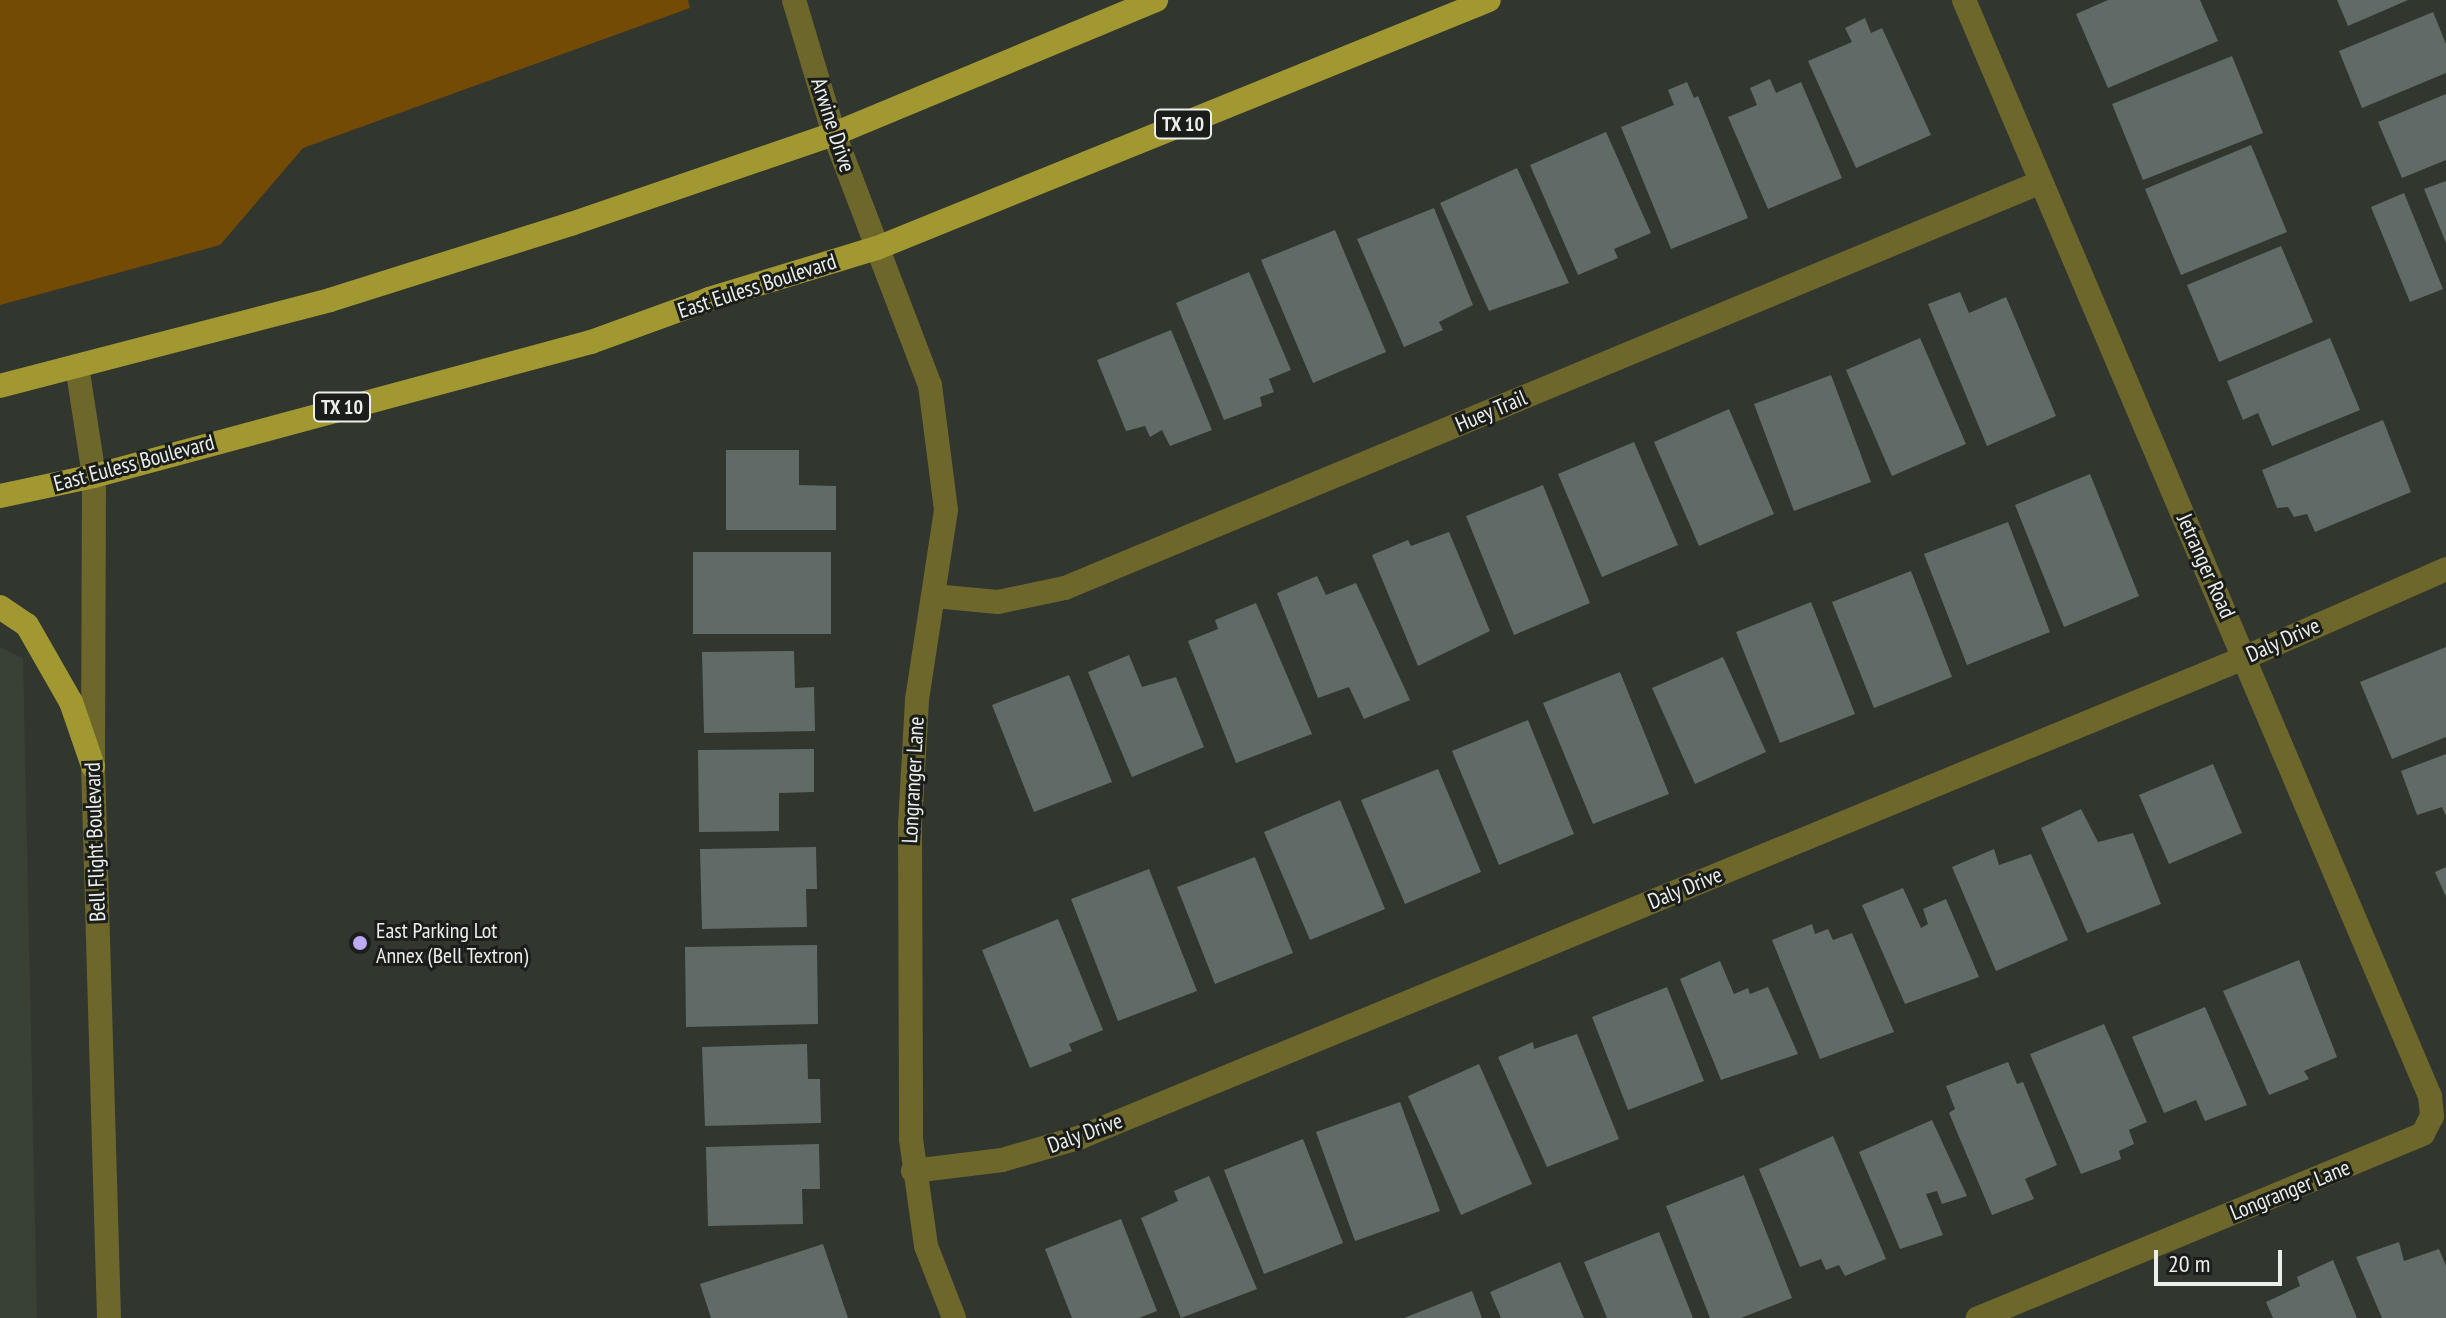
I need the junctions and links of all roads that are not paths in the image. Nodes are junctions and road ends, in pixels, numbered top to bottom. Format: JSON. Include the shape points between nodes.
{"nodes":[{"id":1,"x":794,"y":0,"type":"edge"},
{"id":2,"x":1156,"y":0,"type":"edge"},
{"id":3,"x":1489,"y":0,"type":"edge"},
{"id":4,"x":1964,"y":0,"type":"edge"},
{"id":5,"x":834,"y":134,"type":"junction"},
{"id":6,"x":2039,"y":183,"type":"junction"},
{"id":7,"x":877,"y":248,"type":"junction"},
{"id":8,"x":77,"y":366,"type":"junction"},
{"id":9,"x":0,"y":386,"type":"edge"},
{"id":10,"x":94,"y":476,"type":"junction"},
{"id":11,"x":0,"y":496,"type":"edge"},
{"id":12,"x":2446,"y":569,"type":"edge"},
{"id":13,"x":934,"y":596,"type":"junction"},
{"id":14,"x":0,"y":607,"type":"edge"},
{"id":15,"x":2246,"y":657,"type":"junction"},
{"id":16,"x":93,"y":766,"type":"junction"},
{"id":17,"x":2423,"y":1134,"type":"joint"},
{"id":18,"x":913,"y":1171,"type":"junction"},
{"id":19,"x":109,"y":1318,"type":"edge"},
{"id":20,"x":954,"y":1318,"type":"edge"},
{"id":21,"x":1978,"y":1318,"type":"edge"}],
"edges":[{"from":1,"to":5,"type":"street","name":"Arwine Drive"},
{"from":2,"to":5,"type":"main road"},
{"from":3,"to":7,"type":"main road","name":"East Euless Boulevard","number":"TX 10"},
{"from":4,"to":6,"type":"street","name":"Jetranger Road"},
{"from":5,"to":7,"type":"street","name":"Arwine Drive"},
{"from":5,"to":8,"type":"main road","via":[[330,300]]},
{"from":6,"to":13,"type":"street","name":"Huey Trail","via":[[1065,588],[998,602]]},
{"from":6,"to":15,"type":"street","name":"Jetranger Road"},
{"from":7,"to":10,"type":"main road","name":"East Euless Boulevard","number":"TX 10","via":[[709,299],[591,342]]},
{"from":7,"to":13,"type":"street","name":"Longranger Lane","via":[[930,385],[946,510]]},
{"from":8,"to":9,"type":"main road"},
{"from":8,"to":10,"type":"street","name":"Bell Flight Boulevard"},
{"from":10,"to":11,"type":"main road","name":"East Euless Boulevard","number":"TX 10"},
{"from":10,"to":16,"type":"street","name":"Bell Flight Boulevard"},
{"from":12,"to":15,"type":"street","name":"Daly Drive"},
{"from":13,"to":18,"type":"street","name":"Longranger Lane","via":[[917,700],[910,824]]},
{"from":14,"to":16,"type":"main road","via":[[27,625],[71,702]]},
{"from":15,"to":17,"type":"street","name":"Jetranger Road","via":[[2430,1096],[2432,1116]]},
{"from":15,"to":18,"type":"street","name":"Daly Drive","via":[[1081,1137],[1002,1160]]},
{"from":16,"to":19,"type":"street","name":"Bell Flight Boulevard"},
{"from":17,"to":21,"type":"street","name":"Longranger Lane"},
{"from":18,"to":20,"type":"street","name":"Longranger Lane","via":[[926,1246]]}]}
